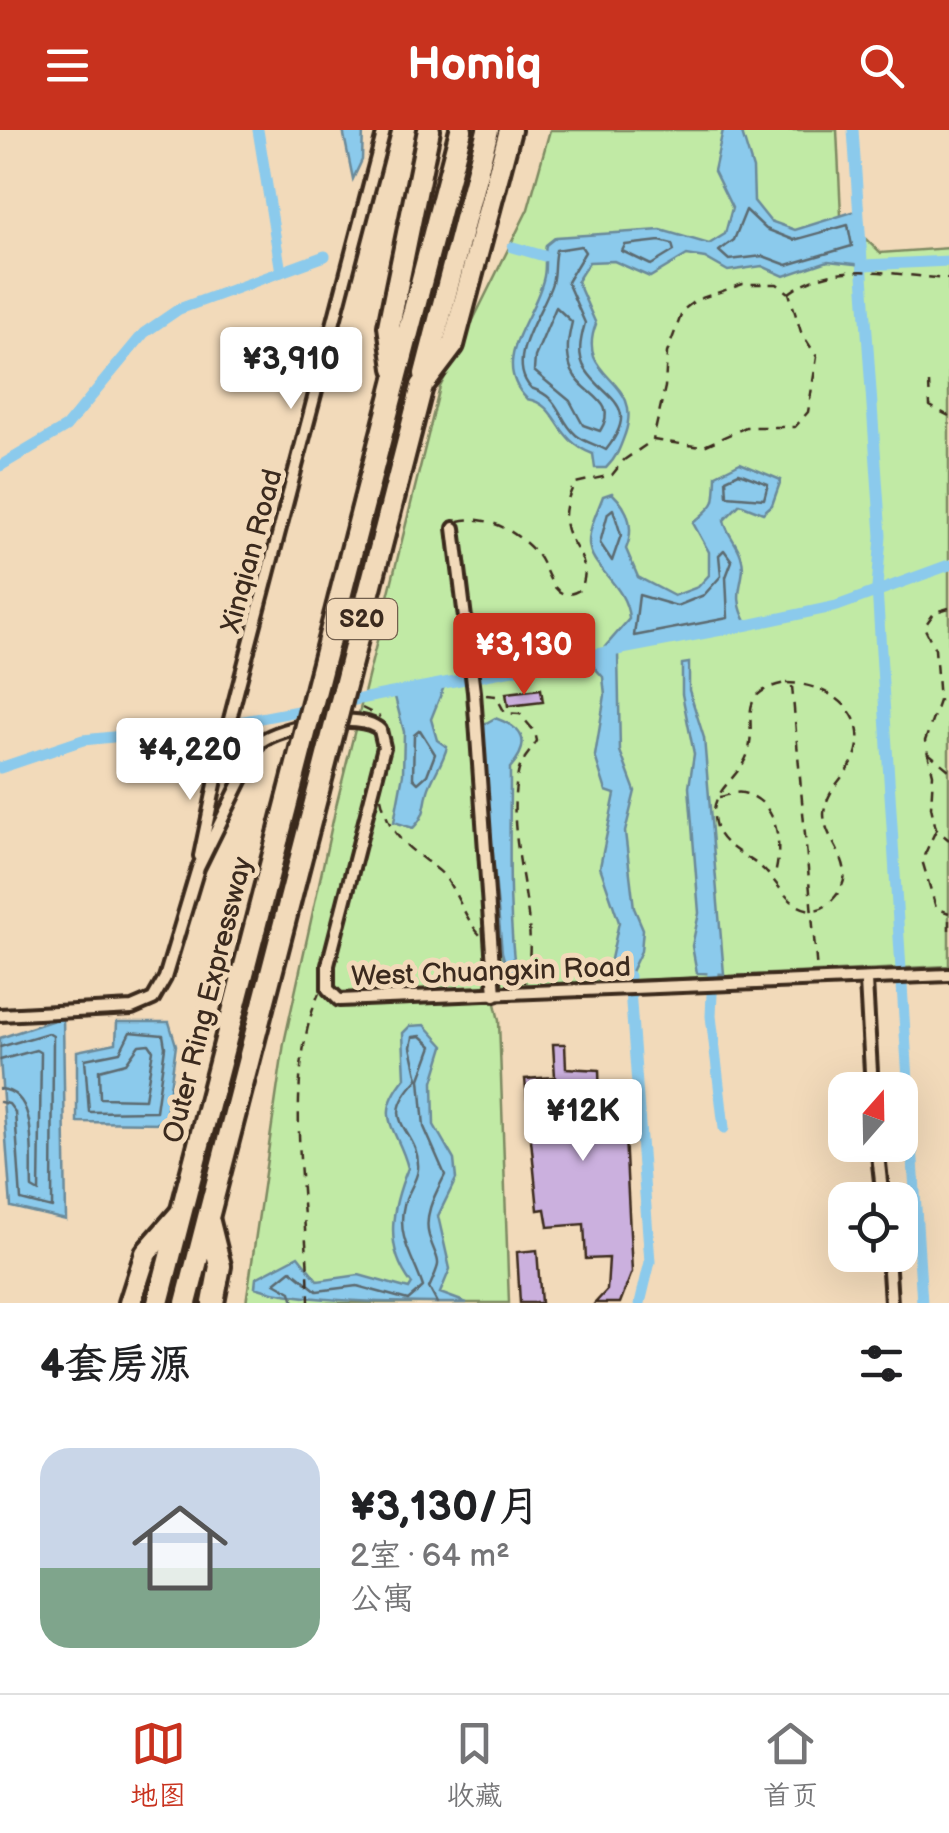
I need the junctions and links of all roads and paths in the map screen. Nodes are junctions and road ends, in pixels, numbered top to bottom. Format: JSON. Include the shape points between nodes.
{"nodes":[{"id":1,"x":384,"y":130,"type":"edge"},
{"id":2,"x":428,"y":130,"type":"edge"},
{"id":3,"x":460,"y":130,"type":"edge"},
{"id":4,"x":488,"y":130,"type":"edge"},
{"id":5,"x":510,"y":130,"type":"edge"},
{"id":6,"x":949,"y":279,"type":"edge"},
{"id":7,"x":789,"y":293,"type":"junction"},
{"id":8,"x":396,"y":379,"type":"junction"},
{"id":9,"x":929,"y":383,"type":"dead end"},
{"id":10,"x":422,"y":386,"type":"junction"},
{"id":11,"x":949,"y":416,"type":"edge"},
{"id":12,"x":653,"y":440,"type":"junction"},
{"id":13,"x":454,"y":528,"type":"joint"},
{"id":14,"x":949,"y":608,"type":"edge"},
{"id":15,"x":792,"y":683,"type":"junction"},
{"id":16,"x":474,"y":695,"type":"junction"},
{"id":17,"x":362,"y":708,"type":"dead end"},
{"id":18,"x":384,"y":725,"type":"dead end"},
{"id":19,"x":255,"y":734,"type":"dead end"},
{"id":20,"x":223,"y":746,"type":"junction"},
{"id":21,"x":927,"y":752,"type":"junction"},
{"id":22,"x":949,"y":770,"type":"edge"},
{"id":23,"x":717,"y":797,"type":"junction"},
{"id":24,"x":381,"y":798,"type":"dead end"},
{"id":25,"x":936,"y":829,"type":"junction"},
{"id":26,"x":949,"y":840,"type":"edge"},
{"id":27,"x":198,"y":868,"type":"junction"},
{"id":28,"x":774,"y":881,"type":"junction"},
{"id":29,"x":813,"y":910,"type":"junction"},
{"id":30,"x":949,"y":913,"type":"edge"},
{"id":31,"x":949,"y":920,"type":"edge"},
{"id":32,"x":949,"y":933,"type":"edge"},
{"id":33,"x":492,"y":942,"type":"junction"},
{"id":34,"x":327,"y":973,"type":"junction"},
{"id":35,"x":949,"y":976,"type":"edge"},
{"id":36,"x":866,"y":981,"type":"junction"},
{"id":37,"x":818,"y":983,"type":"junction"},
{"id":38,"x":526,"y":994,"type":"junction"},
{"id":39,"x":496,"y":995,"type":"junction"},
{"id":40,"x":0,"y":1015,"type":"edge"},
{"id":41,"x":871,"y":1072,"type":"edge"},
{"id":42,"x":182,"y":1210,"type":"junction"},
{"id":43,"x":208,"y":1217,"type":"junction"},
{"id":44,"x":889,"y":1272,"type":"edge"},
{"id":45,"x":130,"y":1303,"type":"edge"},
{"id":46,"x":158,"y":1303,"type":"edge"},
{"id":47,"x":186,"y":1303,"type":"edge"},
{"id":48,"x":214,"y":1303,"type":"edge"},
{"id":49,"x":310,"y":1303,"type":"edge"},
{"id":50,"x":891,"y":1303,"type":"edge"}],
"edges":[{"from":1,"to":20,"type":"street","name":"Xinqian Road"},
{"from":2,"to":8,"type":"highway","via":[[388,326]]},
{"from":3,"to":8,"type":"highway","name":"Outer Ring Expressway","number":"S20"},
{"from":4,"to":10,"type":"highway","name":"Outer Ring Expressway","number":"S20"},
{"from":5,"to":10,"type":"highway","via":[[454,345]]},
{"from":6,"to":7,"type":"path","via":[[842,270],[814,276]]},
{"from":7,"to":12,"type":"path","via":[[776,284],[743,284],[683,310],[667,353]]},
{"from":7,"to":12,"type":"path","via":[[817,358],[808,412],[795,426],[746,426],[702,446]]},
{"from":8,"to":42,"type":"highway","name":"Outer Ring Expressway","number":"S20","bridge":true},
{"from":9,"to":11,"type":"path","via":[[930,406]]},
{"from":10,"to":43,"type":"highway","name":"Outer Ring Expressway","number":"S20","bridge":true},
{"from":12,"to":13,"type":"path","via":[[612,476],[575,483],[562,528],[585,578],[571,595],[550,584],[536,552],[496,523],[474,518]]},
{"from":13,"to":16,"type":"street"},
{"from":14,"to":21,"type":"path","via":[[927,618],[924,627],[935,649],[939,701]]},
{"from":15,"to":23,"type":"path","via":[[771,686],[750,705],[749,750]]},
{"from":15,"to":29,"type":"path"},
{"from":15,"to":29,"type":"path","via":[[814,684],[840,700],[858,739],[823,821],[844,858],[842,888]]},
{"from":16,"to":33,"type":"street"},
{"from":16,"to":38,"type":"path","via":[[496,696],[505,713],[520,714],[537,741],[517,785],[529,947]]},
{"from":17,"to":18,"type":"path"},
{"from":19,"to":20,"type":"path"},
{"from":20,"to":27,"type":"street","name":"Xinqian Road"},
{"from":21,"to":22,"type":"path"},
{"from":21,"to":25,"type":"path"},
{"from":23,"to":28,"type":"path","via":[[717,831]]},
{"from":23,"to":28,"type":"path","via":[[744,793],[774,821]]},
{"from":24,"to":33,"type":"path","via":[[385,822],[440,871],[472,927]]},
{"from":25,"to":26,"type":"path"},
{"from":25,"to":30,"type":"path","via":[[922,860],[936,908]]},
{"from":27,"to":34,"type":"street","name":"West Chuangxin Road","via":[[260,742],[277,732],[357,718],[374,724],[384,739],[383,754]]},
{"from":27,"to":40,"type":"street","name":"West Chuangxin Road","via":[[153,999],[132,1008]]},
{"from":28,"to":29,"type":"path","via":[[793,904]]},
{"from":29,"to":37,"type":"path"},
{"from":31,"to":32,"type":"path"},
{"from":33,"to":39,"type":"street"},
{"from":34,"to":39,"type":"street","name":"West Chuangxin Road","via":[[328,989],[346,1002]]},
{"from":34,"to":49,"type":"path","via":[[312,1008],[299,1098]]},
{"from":35,"to":36,"type":"street","name":"West Chuangxin Road"},
{"from":36,"to":37,"type":"street","name":"West Chuangxin Road"},
{"from":36,"to":41,"type":"street"},
{"from":37,"to":38,"type":"street","name":"West Chuangxin Road"},
{"from":38,"to":39,"type":"street","name":"West Chuangxin Road"},
{"from":42,"to":45,"type":"highway","via":[[146,1253]]},
{"from":42,"to":46,"type":"highway","name":"Outer Ring Expressway","number":"S20"},
{"from":43,"to":47,"type":"highway","name":"Outer Ring Expressway","number":"S20"},
{"from":43,"to":48,"type":"highway","via":[[220,1266]]},
{"from":44,"to":50,"type":"street"}]}
